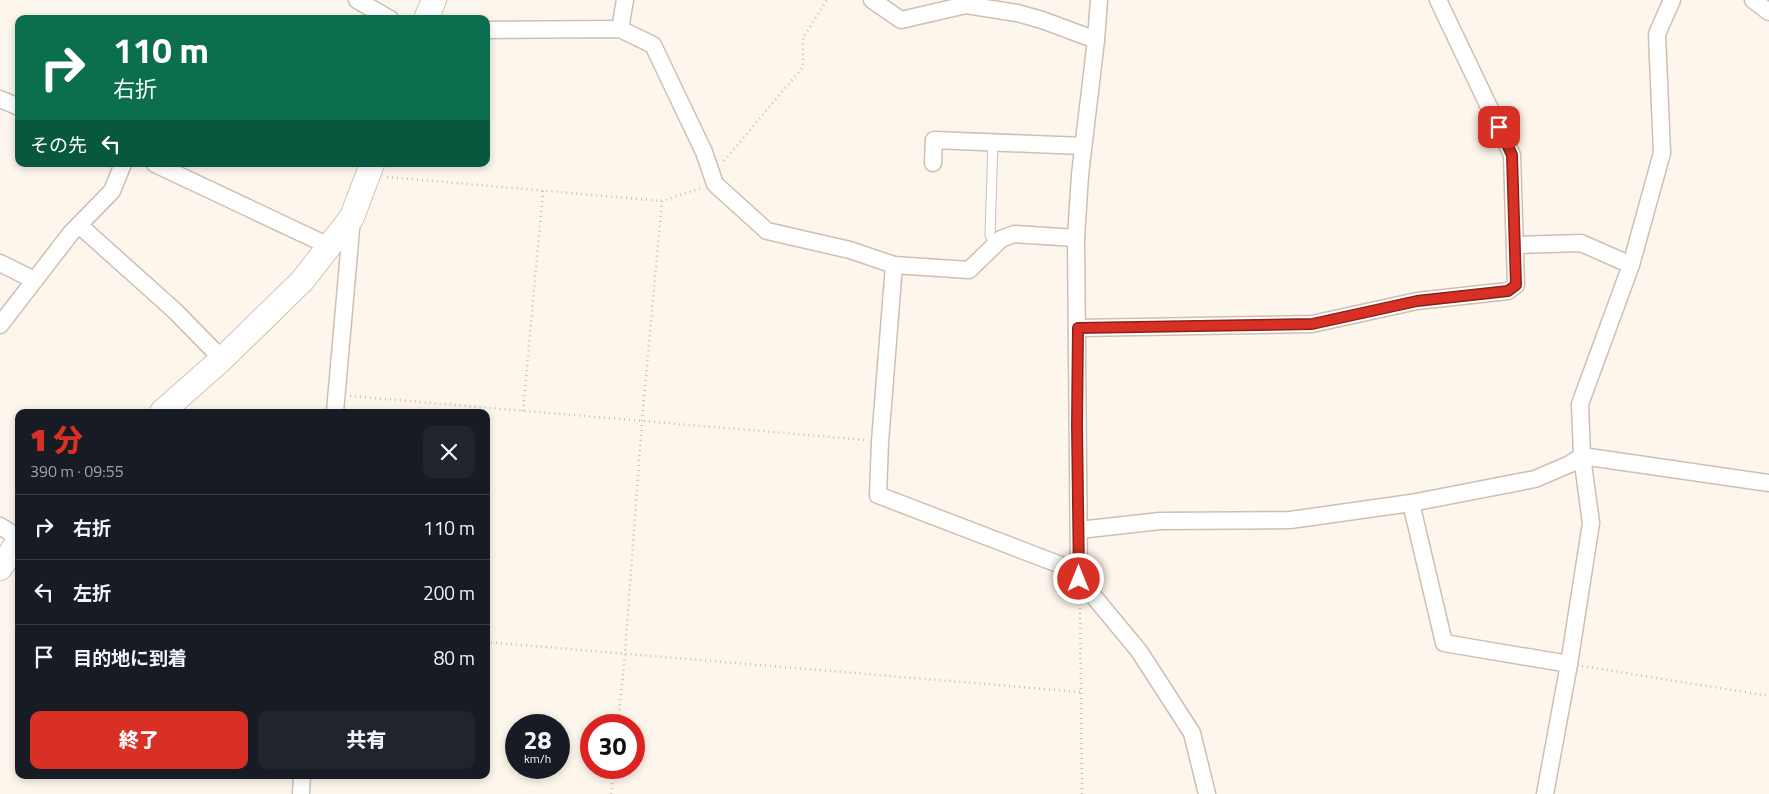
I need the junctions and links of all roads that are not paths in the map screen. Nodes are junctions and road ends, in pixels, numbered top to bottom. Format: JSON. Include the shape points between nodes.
{"nodes":[{"id":1,"x":357,"y":0,"type":"edge"},
{"id":2,"x":434,"y":0,"type":"edge"},
{"id":3,"x":625,"y":0,"type":"edge"},
{"id":4,"x":872,"y":0,"type":"edge"},
{"id":5,"x":1099,"y":0,"type":"edge"},
{"id":6,"x":1438,"y":0,"type":"edge"},
{"id":7,"x":1672,"y":0,"type":"edge"},
{"id":8,"x":1753,"y":0,"type":"edge"},
{"id":9,"x":1769,"y":12,"type":"edge"},
{"id":10,"x":383,"y":15,"type":"edge"},
{"id":11,"x":428,"y":15,"type":"edge"},
{"id":12,"x":620,"y":29,"type":"junction"},
{"id":13,"x":490,"y":30,"type":"edge"},
{"id":14,"x":1096,"y":40,"type":"junction"},
{"id":15,"x":0,"y":99,"type":"edge"},
{"id":16,"x":15,"y":105,"type":"edge"},
{"id":17,"x":993,"y":142,"type":"junction"},
{"id":18,"x":1083,"y":146,"type":"junction"},
{"id":19,"x":933,"y":163,"type":"dead end"},
{"id":20,"x":122,"y":167,"type":"edge"},
{"id":21,"x":161,"y":167,"type":"edge"},
{"id":22,"x":370,"y":170,"type":"edge"},
{"id":23,"x":352,"y":217,"type":"junction"},
{"id":24,"x":79,"y":225,"type":"junction"},
{"id":25,"x":1076,"y":238,"type":"junction"},
{"id":26,"x":995,"y":245,"type":"junction"},
{"id":27,"x":1515,"y":245,"type":"junction"},
{"id":28,"x":329,"y":246,"type":"junction"},
{"id":29,"x":0,"y":264,"type":"edge"},
{"id":30,"x":894,"y":265,"type":"junction"},
{"id":31,"x":1631,"y":265,"type":"junction"},
{"id":32,"x":34,"y":280,"type":"junction"},
{"id":33,"x":0,"y":325,"type":"edge"},
{"id":34,"x":1078,"y":328,"type":"junction"},
{"id":35,"x":222,"y":359,"type":"junction"},
{"id":36,"x":165,"y":409,"type":"edge"},
{"id":37,"x":335,"y":409,"type":"edge"},
{"id":38,"x":1582,"y":456,"type":"junction"},
{"id":39,"x":1769,"y":483,"type":"edge"},
{"id":40,"x":1411,"y":503,"type":"junction"},
{"id":41,"x":0,"y":526,"type":"edge"},
{"id":42,"x":1079,"y":530,"type":"junction"},
{"id":43,"x":15,"y":537,"type":"edge"},
{"id":44,"x":15,"y":546,"type":"edge"},
{"id":45,"x":0,"y":568,"type":"edge"},
{"id":46,"x":1079,"y":579,"type":"junction"},
{"id":47,"x":1569,"y":664,"type":"junction"},
{"id":48,"x":302,"y":779,"type":"edge"},
{"id":49,"x":301,"y":794,"type":"edge"},
{"id":50,"x":1207,"y":794,"type":"edge"},
{"id":51,"x":1544,"y":794,"type":"edge"}],
"edges":[{"from":1,"to":10,"type":"street"},
{"from":2,"to":11,"type":"street"},
{"from":3,"to":12,"type":"street"},
{"from":4,"to":14,"type":"street","via":[[901,20],[966,5],[1017,13]]},
{"from":5,"to":14,"type":"street"},
{"from":6,"to":27,"type":"street","via":[[1512,155]]},
{"from":7,"to":31,"type":"street","via":[[1657,34],[1662,153]]},
{"from":8,"to":9,"type":"street"},
{"from":12,"to":13,"type":"street"},
{"from":12,"to":30,"type":"street","via":[[653,45],[704,152],[713,180],[768,231],[850,250]]},
{"from":14,"to":18,"type":"street"},
{"from":15,"to":16,"type":"street"},
{"from":17,"to":18,"type":"street"},
{"from":17,"to":19,"type":"street","via":[[934,140]]},
{"from":17,"to":26,"type":"lane","via":[[990,235]]},
{"from":18,"to":25,"type":"street"},
{"from":20,"to":24,"type":"street","via":[[112,191]]},
{"from":21,"to":28,"type":"street"},
{"from":22,"to":23,"type":"street"},
{"from":23,"to":28,"type":"street"},
{"from":23,"to":37,"type":"street"},
{"from":24,"to":32,"type":"street"},
{"from":24,"to":35,"type":"street"},
{"from":25,"to":26,"type":"street","via":[[1014,234]]},
{"from":25,"to":34,"type":"street"},
{"from":26,"to":30,"type":"street","via":[[969,270]]},
{"from":27,"to":31,"type":"street","via":[[1581,243]]},
{"from":27,"to":34,"type":"street","via":[[1516,285],[1508,291],[1417,301],[1312,324]]},
{"from":28,"to":35,"type":"street","via":[[302,281]]},
{"from":29,"to":32,"type":"street"},
{"from":30,"to":46,"type":"street","via":[[878,495],[1070,569]]},
{"from":31,"to":38,"type":"street","via":[[1580,404]]},
{"from":32,"to":33,"type":"street"},
{"from":34,"to":42,"type":"street"},
{"from":35,"to":36,"type":"street"},
{"from":38,"to":39,"type":"street"},
{"from":38,"to":40,"type":"street","via":[[1535,479]]},
{"from":38,"to":47,"type":"street","via":[[1591,523]]},
{"from":40,"to":42,"type":"street","via":[[1290,520],[1160,521]]},
{"from":40,"to":47,"type":"street","via":[[1444,643]]},
{"from":41,"to":43,"type":"street"},
{"from":42,"to":46,"type":"street"},
{"from":44,"to":45,"type":"street"},
{"from":46,"to":50,"type":"street","via":[[1139,650],[1192,733]]},
{"from":47,"to":51,"type":"street"},
{"from":48,"to":49,"type":"street"}]}
